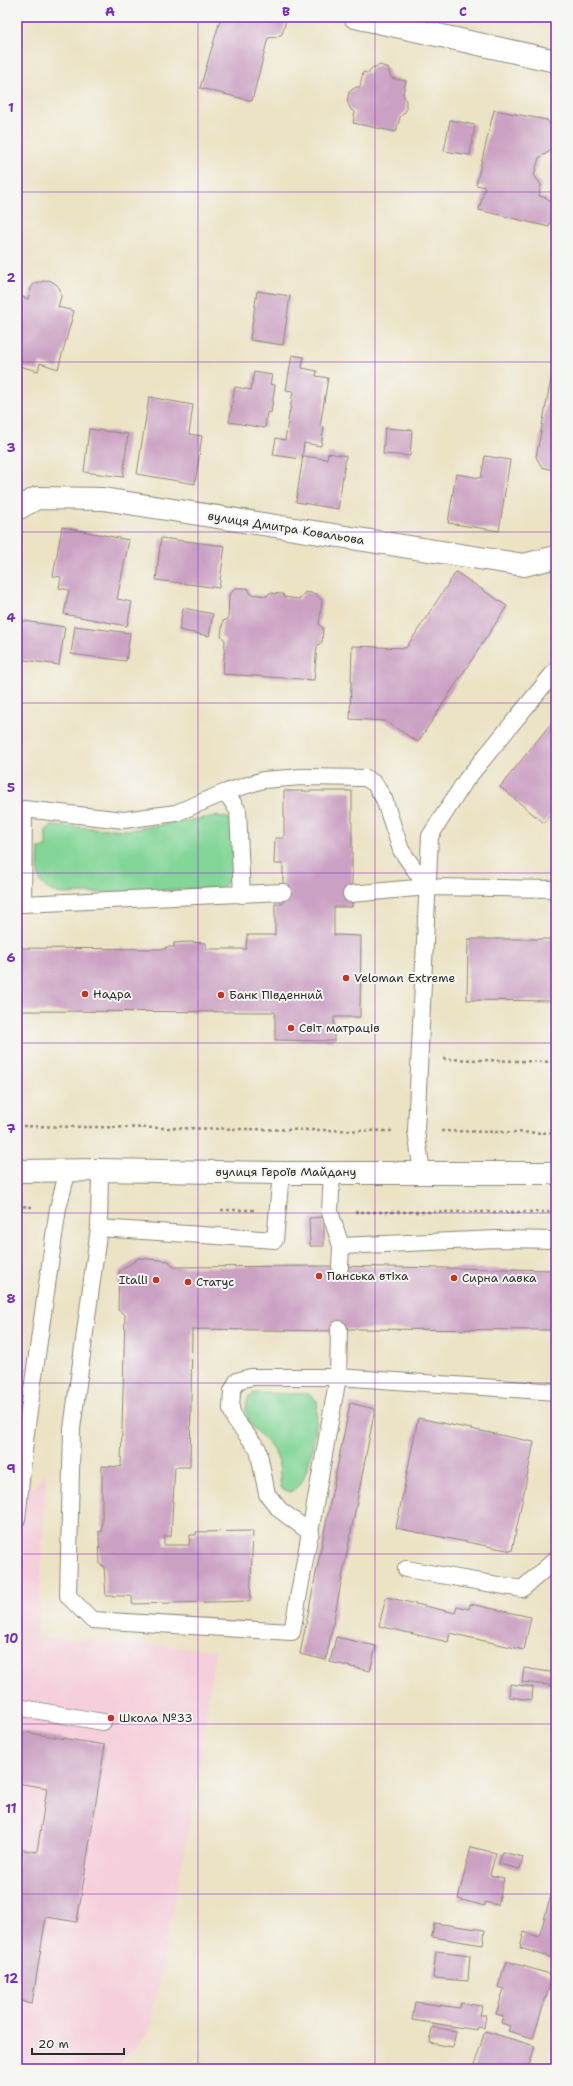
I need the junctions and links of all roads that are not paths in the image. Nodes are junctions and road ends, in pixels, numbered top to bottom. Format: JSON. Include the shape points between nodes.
{"nodes":[{"id":1,"x":355,"y":17,"type":"edge"},
{"id":2,"x":556,"y":62,"type":"edge"},
{"id":3,"x":17,"y":509,"type":"edge"},
{"id":4,"x":556,"y":557,"type":"edge"},
{"id":5,"x":556,"y":670,"type":"edge"},
{"id":6,"x":226,"y":792,"type":"junction"},
{"id":7,"x":20,"y":808,"type":"edge"},
{"id":8,"x":427,"y":887,"type":"junction"},
{"id":9,"x":556,"y":889,"type":"edge"},
{"id":10,"x":284,"y":892,"type":"dead end"},
{"id":11,"x":351,"y":894,"type":"dead end"},
{"id":12,"x":242,"y":895,"type":"junction"},
{"id":13,"x":68,"y":1170,"type":"junction"},
{"id":14,"x":100,"y":1170,"type":"junction"},
{"id":15,"x":17,"y":1171,"type":"edge"},
{"id":16,"x":332,"y":1172,"type":"junction"},
{"id":17,"x":422,"y":1172,"type":"junction"},
{"id":18,"x":281,"y":1173,"type":"junction"},
{"id":19,"x":556,"y":1173,"type":"edge"},
{"id":20,"x":99,"y":1228,"type":"junction"},
{"id":21,"x":556,"y":1240,"type":"edge"},
{"id":22,"x":341,"y":1246,"type":"junction"},
{"id":23,"x":340,"y":1267,"type":"dead end"},
{"id":24,"x":339,"y":1329,"type":"dead end"},
{"id":25,"x":338,"y":1377,"type":"junction"},
{"id":26,"x":556,"y":1392,"type":"edge"},
{"id":27,"x":22,"y":1434,"type":"edge"},
{"id":28,"x":17,"y":1519,"type":"edge"},
{"id":29,"x":311,"y":1533,"type":"junction"},
{"id":30,"x":556,"y":1559,"type":"edge"},
{"id":31,"x":406,"y":1569,"type":"dead end"},
{"id":32,"x":17,"y":1707,"type":"edge"},
{"id":33,"x":103,"y":1722,"type":"dead end"}],
"edges":[{"from":1,"to":2,"type":"street"},
{"from":3,"to":4,"type":"street","name":"вулиця Дмитра Ковальова","via":[[37,498],[103,499],[524,565]]},
{"from":5,"to":8,"type":"lane","via":[[466,780],[430,836]]},
{"from":6,"to":7,"type":"lane","via":[[176,813],[124,820]]},
{"from":6,"to":8,"type":"lane","via":[[263,780],[302,776],[366,778],[375,784],[384,799],[401,850]]},
{"from":6,"to":12,"type":"lane","via":[[238,810]]},
{"from":7,"to":12,"type":"lane","via":[[23,904]]},
{"from":8,"to":9,"type":"lane"},
{"from":8,"to":11,"type":"lane"},
{"from":8,"to":17,"type":"lane","via":[[416,1131]]},
{"from":10,"to":12,"type":"lane"},
{"from":13,"to":14,"type":"street","name":"вулиця Героїв Майдану"},
{"from":13,"to":15,"type":"street","name":"вулиця Героїв Майдану"},
{"from":13,"to":27,"type":"lane","via":[[58,1208]]},
{"from":14,"to":18,"type":"street","name":"вулиця Героїв Майдану"},
{"from":14,"to":20,"type":"lane"},
{"from":16,"to":17,"type":"street","name":"вулиця Героїв Майдану"},
{"from":16,"to":18,"type":"street","name":"вулиця Героїв Майдану"},
{"from":16,"to":22,"type":"lane","via":[[330,1212]]},
{"from":17,"to":19,"type":"street","name":"вулиця Героїв Майдану"},
{"from":18,"to":20,"type":"lane","via":[[275,1240]]},
{"from":20,"to":29,"type":"lane","via":[[72,1429],[68,1596],[92,1620],[292,1632]]},
{"from":21,"to":22,"type":"lane","via":[[496,1239]]},
{"from":22,"to":23,"type":"lane"},
{"from":24,"to":25,"type":"lane"},
{"from":25,"to":26,"type":"lane"},
{"from":25,"to":29,"type":"lane"},
{"from":25,"to":29,"type":"lane","via":[[251,1377],[237,1381],[232,1391],[231,1409],[234,1420],[258,1449],[267,1494],[280,1510]]},
{"from":27,"to":28,"type":"lane"},
{"from":30,"to":31,"type":"lane","via":[[522,1589]]},
{"from":32,"to":33,"type":"lane"}]}
